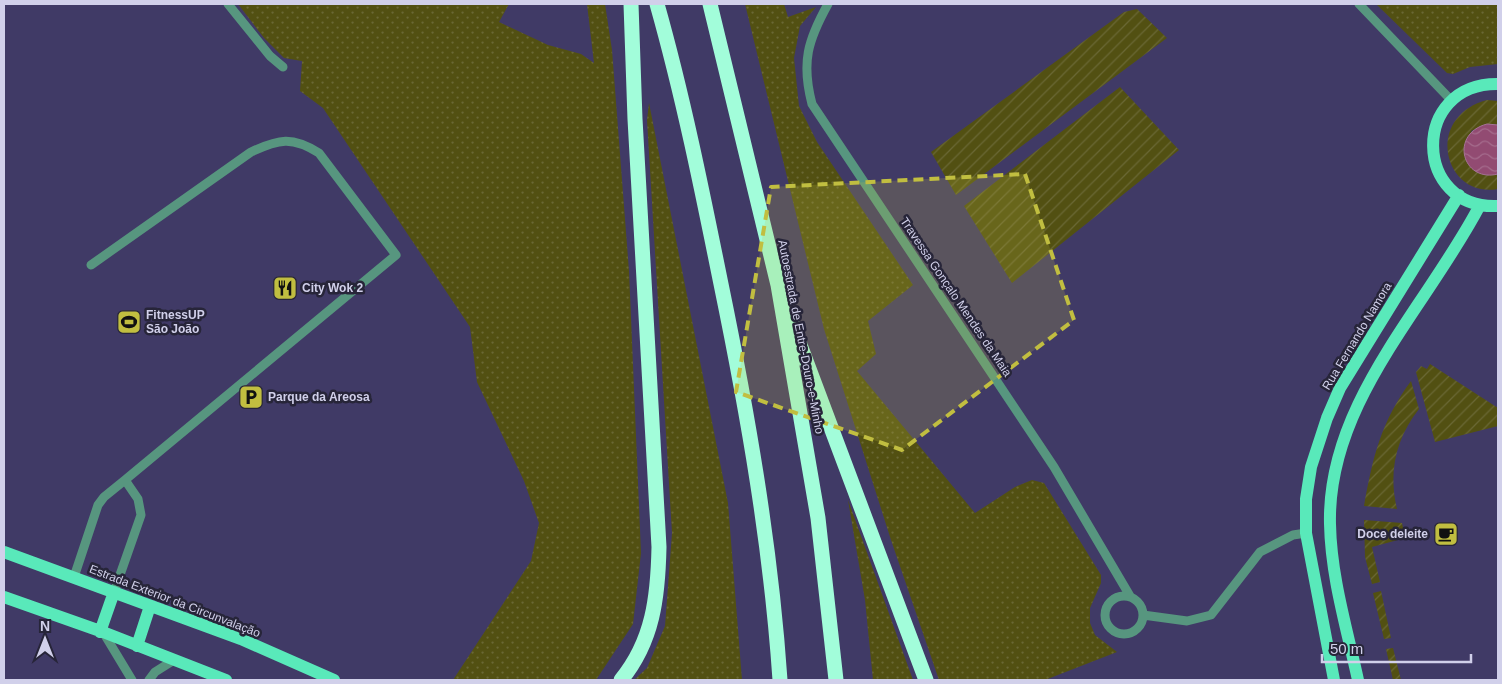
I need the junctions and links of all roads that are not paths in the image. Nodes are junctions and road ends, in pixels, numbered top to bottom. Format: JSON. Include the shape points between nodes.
{"nodes":[{"id":1,"x":228,"y":4,"type":"edge"},
{"id":2,"x":631,"y":4,"type":"edge"},
{"id":3,"x":657,"y":4,"type":"edge"},
{"id":4,"x":710,"y":4,"type":"edge"},
{"id":5,"x":828,"y":4,"type":"edge"},
{"id":6,"x":1359,"y":4,"type":"edge"},
{"id":7,"x":283,"y":67,"type":"dead end"},
{"id":8,"x":1498,"y":84,"type":"edge"},
{"id":9,"x":1451,"y":100,"type":"junction"},
{"id":10,"x":1458,"y":195,"type":"junction"},
{"id":11,"x":1480,"y":205,"type":"junction"},
{"id":12,"x":1498,"y":206,"type":"edge"},
{"id":13,"x":91,"y":265,"type":"dead end"},
{"id":14,"x":778,"y":285,"type":"junction"},
{"id":15,"x":125,"y":480,"type":"junction"},
{"id":16,"x":1306,"y":533,"type":"junction"},
{"id":17,"x":4,"y":552,"type":"edge"},
{"id":18,"x":74,"y":577,"type":"junction"},
{"id":19,"x":114,"y":592,"type":"junction"},
{"id":20,"x":1130,"y":596,"type":"junction"},
{"id":21,"x":4,"y":597,"type":"edge"},
{"id":22,"x":150,"y":606,"type":"junction"},
{"id":23,"x":1143,"y":615,"type":"junction"},
{"id":24,"x":102,"y":632,"type":"junction"},
{"id":25,"x":138,"y":646,"type":"junction"},
{"id":26,"x":174,"y":660,"type":"junction"},
{"id":27,"x":132,"y":680,"type":"edge"},
{"id":28,"x":149,"y":680,"type":"edge"},
{"id":29,"x":226,"y":680,"type":"edge"},
{"id":30,"x":334,"y":680,"type":"edge"},
{"id":31,"x":621,"y":680,"type":"edge"},
{"id":32,"x":780,"y":680,"type":"edge"},
{"id":33,"x":836,"y":680,"type":"edge"},
{"id":34,"x":926,"y":680,"type":"edge"},
{"id":35,"x":1334,"y":680,"type":"edge"},
{"id":36,"x":1358,"y":680,"type":"edge"}],
"edges":[{"from":1,"to":7,"type":"street","via":[[270,56]]},
{"from":2,"to":31,"type":"highway","via":[[658,572],[651,627]]},
{"from":3,"to":32,"type":"highway","via":[[688,120],[746,407],[771,579]]},
{"from":4,"to":14,"type":"highway","name":"Autoestrada de Entre-Douro-e-Minho"},
{"from":5,"to":20,"type":"street","name":"Travessa Gonçalo Mendes da Maia","via":[[812,33],[807,50],[807,86],[812,104],[1054,467]]},
{"from":6,"to":9,"type":"street"},
{"from":8,"to":9,"type":"main road","via":[[1480,85]]},
{"from":9,"to":10,"type":"main road","via":[[1433,131],[1432,150],[1436,167],[1445,183]]},
{"from":10,"to":11,"type":"main road"},
{"from":10,"to":16,"type":"main road","name":"Rua Fernando Namora","via":[[1442,226],[1356,361],[1330,410],[1311,467],[1306,499]]},
{"from":11,"to":12,"type":"main road"},
{"from":11,"to":36,"type":"main road","via":[[1462,239],[1361,398],[1337,456],[1330,524],[1333,562]]},
{"from":13,"to":15,"type":"street","via":[[251,152],[270,143],[289,140],[306,144],[319,153],[396,255]]},
{"from":14,"to":33,"type":"highway","name":"Autoestrada de Entre-Douro-e-Minho","via":[[818,518]]},
{"from":14,"to":34,"type":"highway"},
{"from":15,"to":18,"type":"street","via":[[98,505]]},
{"from":15,"to":19,"type":"street","via":[[138,499],[141,514]]},
{"from":16,"to":23,"type":"street","via":[[1294,535],[1260,552],[1211,615],[1187,621]]},
{"from":16,"to":35,"type":"main road","name":"Rua Fernando Namora"},
{"from":17,"to":18,"type":"main road","name":"Estrada Exterior da Circunvalação"},
{"from":18,"to":19,"type":"main road","name":"Estrada Exterior da Circunvalação"},
{"from":19,"to":22,"type":"main road","name":"Estrada Exterior da Circunvalação"},
{"from":19,"to":24,"type":"main road"},
{"from":20,"to":23,"type":"street","name":"Travessa Gonçalo Mendes da Maia","via":[[1140,604]]},
{"from":20,"to":23,"type":"street","via":[[1118,596],[1108,604],[1105,617],[1110,628],[1122,634],[1134,631],[1142,622]]},
{"from":21,"to":24,"type":"main road"},
{"from":22,"to":25,"type":"main road"},
{"from":22,"to":30,"type":"main road","name":"Estrada Exterior da Circunvalação","via":[[242,639]]},
{"from":24,"to":25,"type":"main road"},
{"from":24,"to":27,"type":"street"},
{"from":25,"to":26,"type":"main road"},
{"from":26,"to":28,"type":"street"},
{"from":26,"to":29,"type":"main road"}]}
